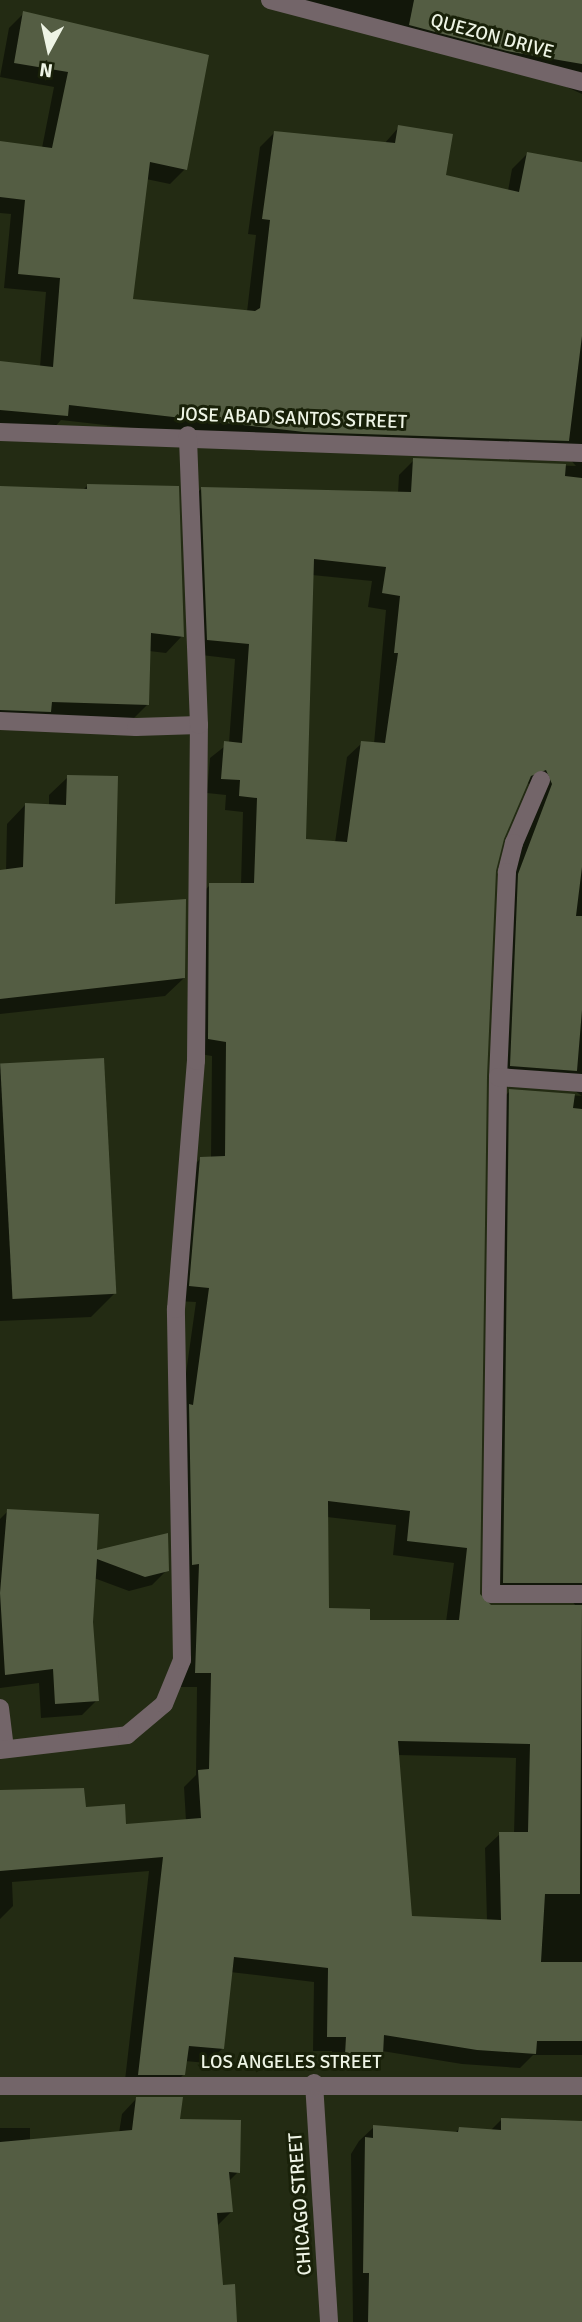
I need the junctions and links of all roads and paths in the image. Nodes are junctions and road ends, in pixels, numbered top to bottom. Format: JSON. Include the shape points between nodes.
{"nodes":[{"id":1,"x":270,"y":0,"type":"edge"},
{"id":2,"x":582,"y":82,"type":"edge"},
{"id":3,"x":0,"y":432,"type":"edge"},
{"id":4,"x":188,"y":435,"type":"junction"},
{"id":5,"x":582,"y":453,"type":"edge"},
{"id":6,"x":0,"y":721,"type":"edge"},
{"id":7,"x":199,"y":725,"type":"junction"},
{"id":8,"x":541,"y":780,"type":"dead end"},
{"id":9,"x":498,"y":1077,"type":"junction"},
{"id":10,"x":582,"y":1083,"type":"edge"},
{"id":11,"x":582,"y":1594,"type":"edge"},
{"id":12,"x":0,"y":1708,"type":"edge"},
{"id":13,"x":2,"y":1749,"type":"edge"},
{"id":14,"x":314,"y":2083,"type":"junction"},
{"id":15,"x":0,"y":2086,"type":"edge"},
{"id":16,"x":582,"y":2086,"type":"edge"},
{"id":17,"x":329,"y":2322,"type":"edge"}],
"edges":[{"from":1,"to":2,"type":"street","name":"QUEZON DRIVE"},
{"from":3,"to":4,"type":"street","name":"JOSE ABAD SANTOS STREET"},
{"from":4,"to":5,"type":"street","name":"JOSE ABAD SANTOS STREET"},
{"from":4,"to":7,"type":"street"},
{"from":6,"to":7,"type":"street"},
{"from":7,"to":13,"type":"street","via":[[196,1061],[176,1309],[182,1660],[164,1704],[127,1735]]},
{"from":8,"to":9,"type":"street","via":[[513,843],[507,872]]},
{"from":9,"to":10,"type":"street"},
{"from":9,"to":11,"type":"street","via":[[491,1594]]},
{"from":12,"to":13,"type":"street"},
{"from":14,"to":15,"type":"street","name":"LOS ANGELES STREET"},
{"from":14,"to":16,"type":"street","name":"LOS ANGELES STREET"},
{"from":14,"to":17,"type":"street","name":"CHICAGO STREET"}]}
